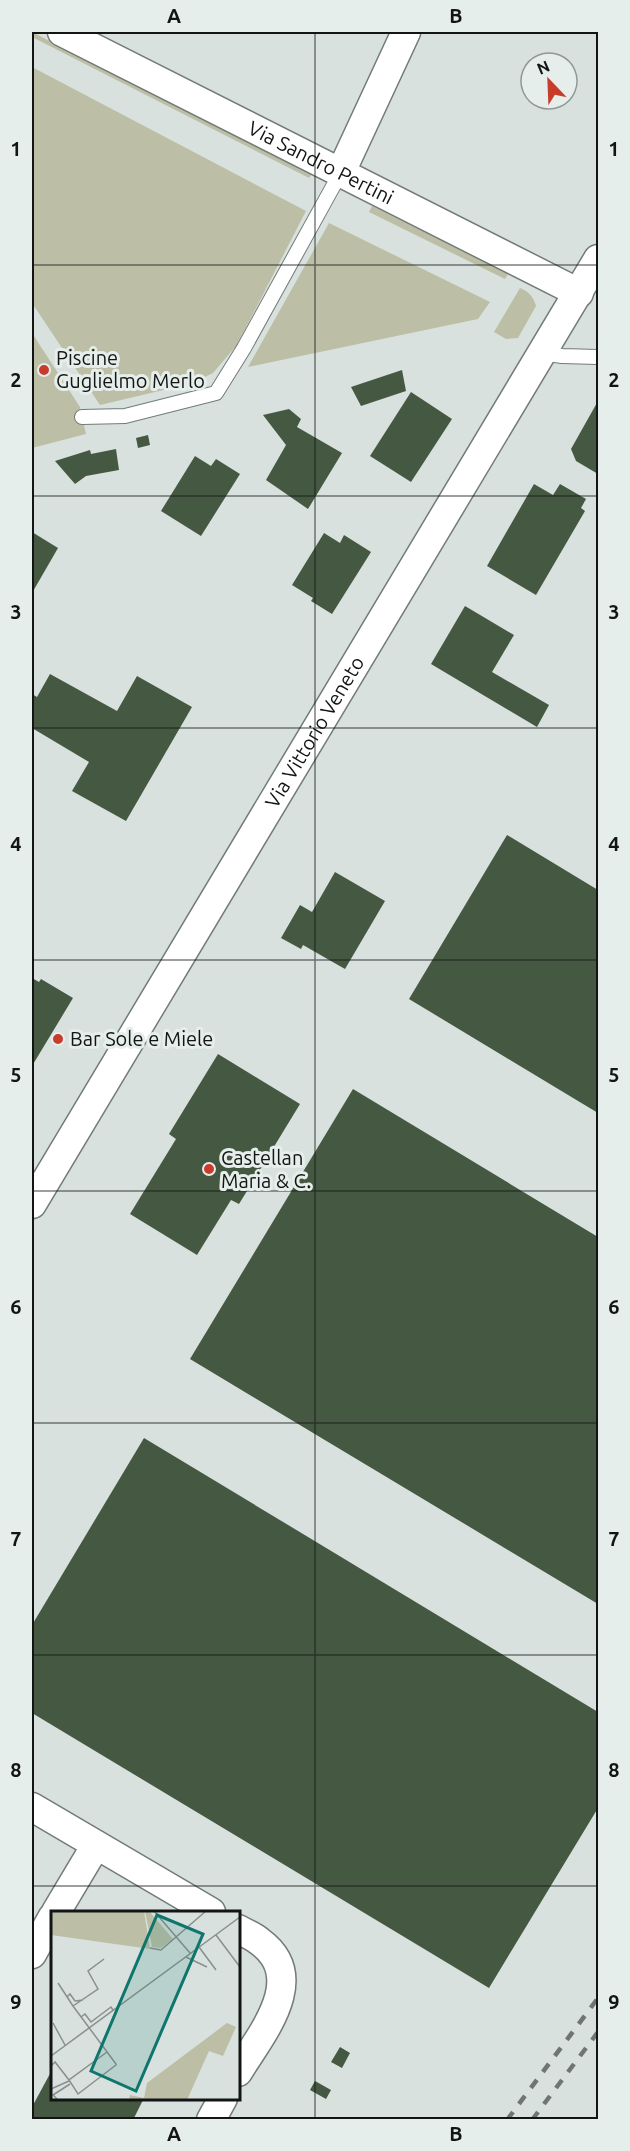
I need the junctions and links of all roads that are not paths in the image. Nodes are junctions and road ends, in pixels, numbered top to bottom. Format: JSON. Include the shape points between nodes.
{"nodes":[{"id":1,"x":62,"y":32,"type":"edge"},
{"id":2,"x":406,"y":32,"type":"edge"},
{"id":3,"x":341,"y":172,"type":"junction"},
{"id":4,"x":598,"y":259,"type":"edge"},
{"id":5,"x":579,"y":293,"type":"junction"},
{"id":6,"x":541,"y":353,"type":"junction"},
{"id":7,"x":598,"y":357,"type":"edge"},
{"id":8,"x":82,"y":417,"type":"dead end"},
{"id":9,"x":32,"y":1204,"type":"edge"},
{"id":10,"x":32,"y":1807,"type":"edge"},
{"id":11,"x":96,"y":1845,"type":"junction"},
{"id":12,"x":57,"y":1911,"type":"edge"},
{"id":13,"x":209,"y":1911,"type":"edge"},
{"id":14,"x":51,"y":1920,"type":"edge"},
{"id":15,"x":240,"y":1930,"type":"edge"},
{"id":16,"x":32,"y":1954,"type":"edge"},
{"id":17,"x":240,"y":2069,"type":"edge"},
{"id":18,"x":222,"y":2100,"type":"edge"},
{"id":19,"x":210,"y":2120,"type":"edge"}],
"edges":[{"from":1,"to":3,"type":"street","name":"Via Sandro Pertini"},
{"from":2,"to":3,"type":"street"},
{"from":3,"to":5,"type":"street","name":"Via Sandro Pertini"},
{"from":3,"to":8,"type":"lane","via":[[216,393],[125,416]]},
{"from":4,"to":5,"type":"street","name":"Via Vittorio Veneto"},
{"from":5,"to":6,"type":"street","name":"Via Vittorio Veneto"},
{"from":6,"to":7,"type":"lane"},
{"from":6,"to":9,"type":"street","name":"Via Vittorio Veneto"},
{"from":10,"to":11,"type":"street"},
{"from":11,"to":12,"type":"street"},
{"from":11,"to":13,"type":"street"},
{"from":14,"to":16,"type":"street"},
{"from":15,"to":17,"type":"street","via":[[270,1951],[283,1986],[275,2010]]},
{"from":18,"to":19,"type":"street"}]}
